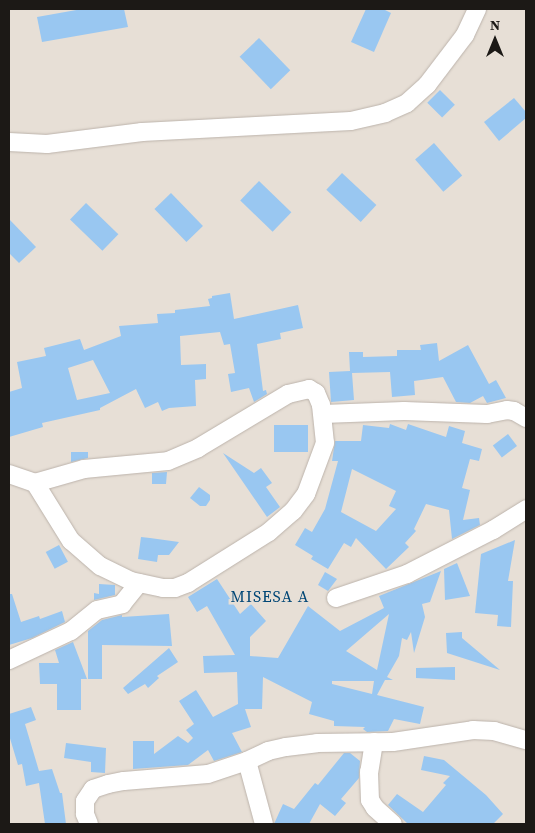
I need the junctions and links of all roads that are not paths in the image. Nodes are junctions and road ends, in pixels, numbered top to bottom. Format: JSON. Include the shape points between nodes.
{"nodes":[{"id":1,"x":477,"y":9,"type":"edge"},
{"id":2,"x":9,"y":142,"type":"edge"},
{"id":3,"x":323,"y":414,"type":"junction"},
{"id":4,"x":526,"y":418,"type":"edge"},
{"id":5,"x":9,"y":474,"type":"edge"},
{"id":6,"x":35,"y":483,"type":"junction"},
{"id":7,"x":526,"y":508,"type":"edge"},
{"id":8,"x":139,"y":583,"type":"junction"},
{"id":9,"x":336,"y":598,"type":"dead end"},
{"id":10,"x":9,"y":660,"type":"edge"},
{"id":11,"x":526,"y":740,"type":"edge"},
{"id":12,"x":374,"y":742,"type":"junction"},
{"id":13,"x":247,"y":761,"type":"junction"},
{"id":14,"x":88,"y":824,"type":"edge"},
{"id":15,"x":264,"y":824,"type":"edge"},
{"id":16,"x":393,"y":824,"type":"edge"}],
"edges":[{"from":1,"to":2,"type":"street","via":[[464,35],[427,84],[407,103],[384,112],[351,121],[142,132],[47,144]]},
{"from":3,"to":4,"type":"street","via":[[404,410],[487,414],[514,410]]},
{"from":3,"to":6,"type":"street","via":[[316,393],[309,389],[298,391],[168,462],[84,469]]},
{"from":3,"to":8,"type":"street","via":[[324,443],[317,468],[306,494],[292,511],[269,532],[188,583],[175,588]]},
{"from":5,"to":6,"type":"street"},
{"from":6,"to":8,"type":"street","via":[[77,548],[100,566]]},
{"from":7,"to":9,"type":"street","via":[[493,530],[407,574]]},
{"from":8,"to":10,"type":"street","via":[[122,604],[97,610],[71,631]]},
{"from":11,"to":12,"type":"street","via":[[473,730]]},
{"from":12,"to":13,"type":"street","via":[[286,747]]},
{"from":12,"to":16,"type":"street","via":[[370,800]]},
{"from":13,"to":14,"type":"street","via":[[208,774],[124,781],[93,790],[85,801]]},
{"from":13,"to":15,"type":"street"}]}
